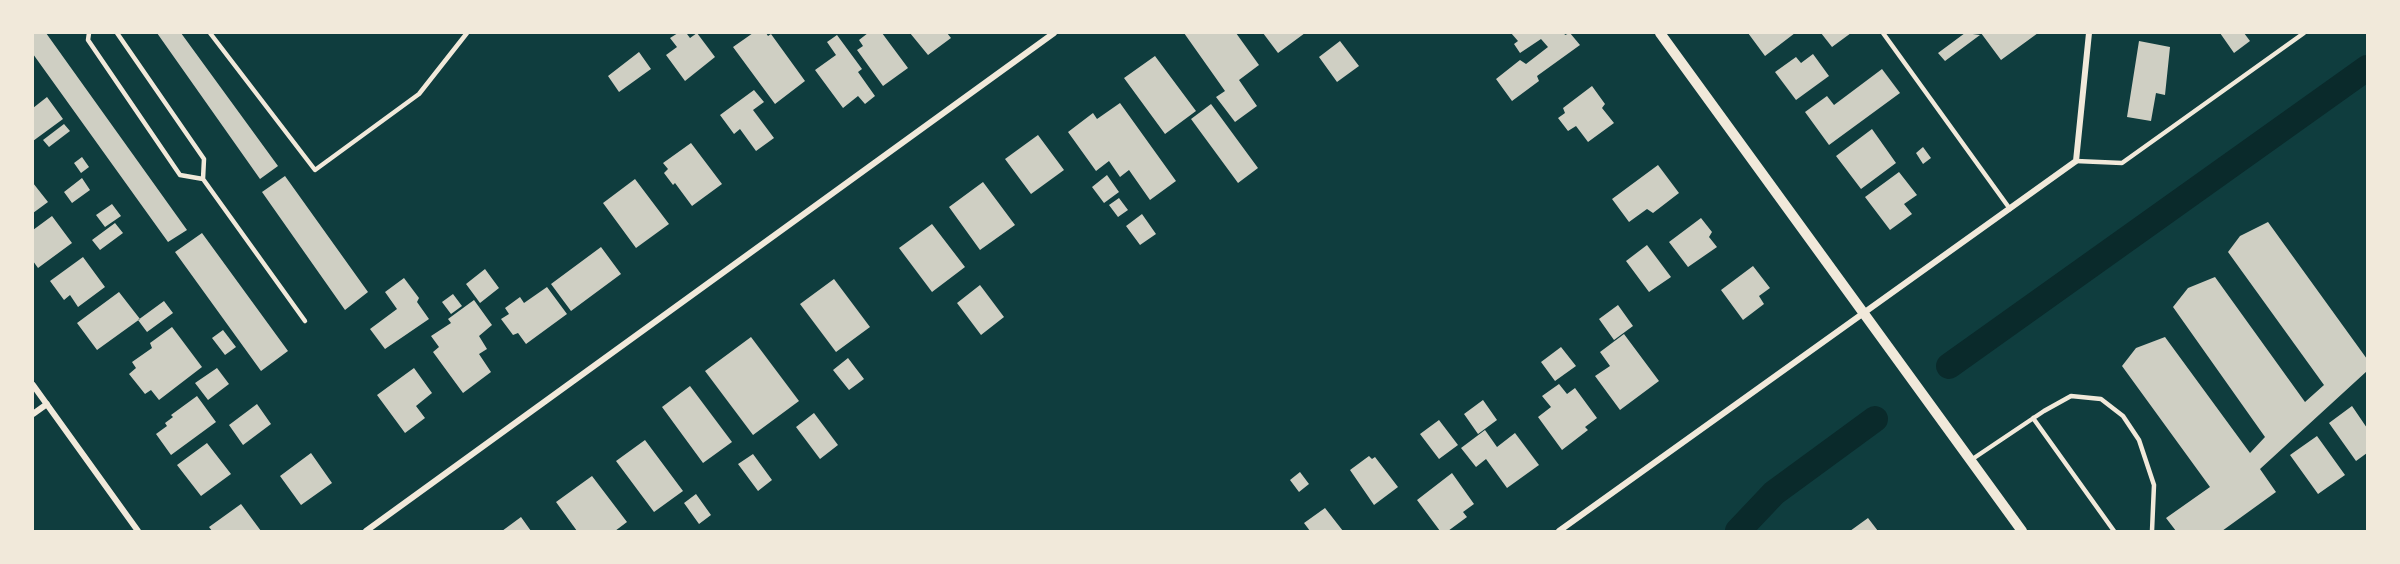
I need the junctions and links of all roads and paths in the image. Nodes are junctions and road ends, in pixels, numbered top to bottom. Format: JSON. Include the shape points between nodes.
{"nodes":[{"id":1,"x":89,"y":33,"type":"edge"},
{"id":2,"x":117,"y":33,"type":"edge"},
{"id":3,"x":210,"y":33,"type":"edge"},
{"id":4,"x":467,"y":33,"type":"edge"},
{"id":5,"x":1054,"y":33,"type":"edge"},
{"id":6,"x":1660,"y":33,"type":"edge"},
{"id":7,"x":1883,"y":33,"type":"edge"},
{"id":8,"x":2089,"y":33,"type":"edge"},
{"id":9,"x":2304,"y":33,"type":"edge"},
{"id":10,"x":2076,"y":161,"type":"junction"},
{"id":11,"x":203,"y":179,"type":"junction"},
{"id":12,"x":2010,"y":209,"type":"junction"},
{"id":13,"x":1865,"y":313,"type":"junction"},
{"id":14,"x":305,"y":321,"type":"dead end"},
{"id":15,"x":33,"y":385,"type":"edge"},
{"id":16,"x":47,"y":404,"type":"junction"},
{"id":17,"x":33,"y":414,"type":"edge"},
{"id":18,"x":2033,"y":418,"type":"junction"},
{"id":19,"x":1971,"y":460,"type":"junction"},
{"id":20,"x":138,"y":531,"type":"edge"},
{"id":21,"x":366,"y":531,"type":"edge"},
{"id":22,"x":1559,"y":531,"type":"edge"},
{"id":23,"x":2022,"y":531,"type":"edge"},
{"id":24,"x":2114,"y":531,"type":"edge"},
{"id":25,"x":2152,"y":531,"type":"edge"}],
"edges":[{"from":1,"to":11,"type":"lane","via":[[88,40],[180,175]]},
{"from":2,"to":11,"type":"lane","via":[[204,159]]},
{"from":3,"to":4,"type":"lane","via":[[315,170],[418,94]]},
{"from":5,"to":21,"type":"street"},
{"from":6,"to":13,"type":"street"},
{"from":7,"to":12,"type":"lane"},
{"from":8,"to":10,"type":"street"},
{"from":9,"to":10,"type":"lane","via":[[2122,164]]},
{"from":10,"to":12,"type":"street"},
{"from":11,"to":14,"type":"lane"},
{"from":12,"to":13,"type":"street"},
{"from":13,"to":19,"type":"street"},
{"from":13,"to":22,"type":"street"},
{"from":15,"to":16,"type":"street"},
{"from":16,"to":17,"type":"street"},
{"from":16,"to":20,"type":"street"},
{"from":18,"to":19,"type":"lane"},
{"from":18,"to":24,"type":"lane"},
{"from":18,"to":25,"type":"lane","via":[[2071,396],[2101,399],[2123,416],[2139,440],[2154,485]]},
{"from":19,"to":23,"type":"street"}]}
